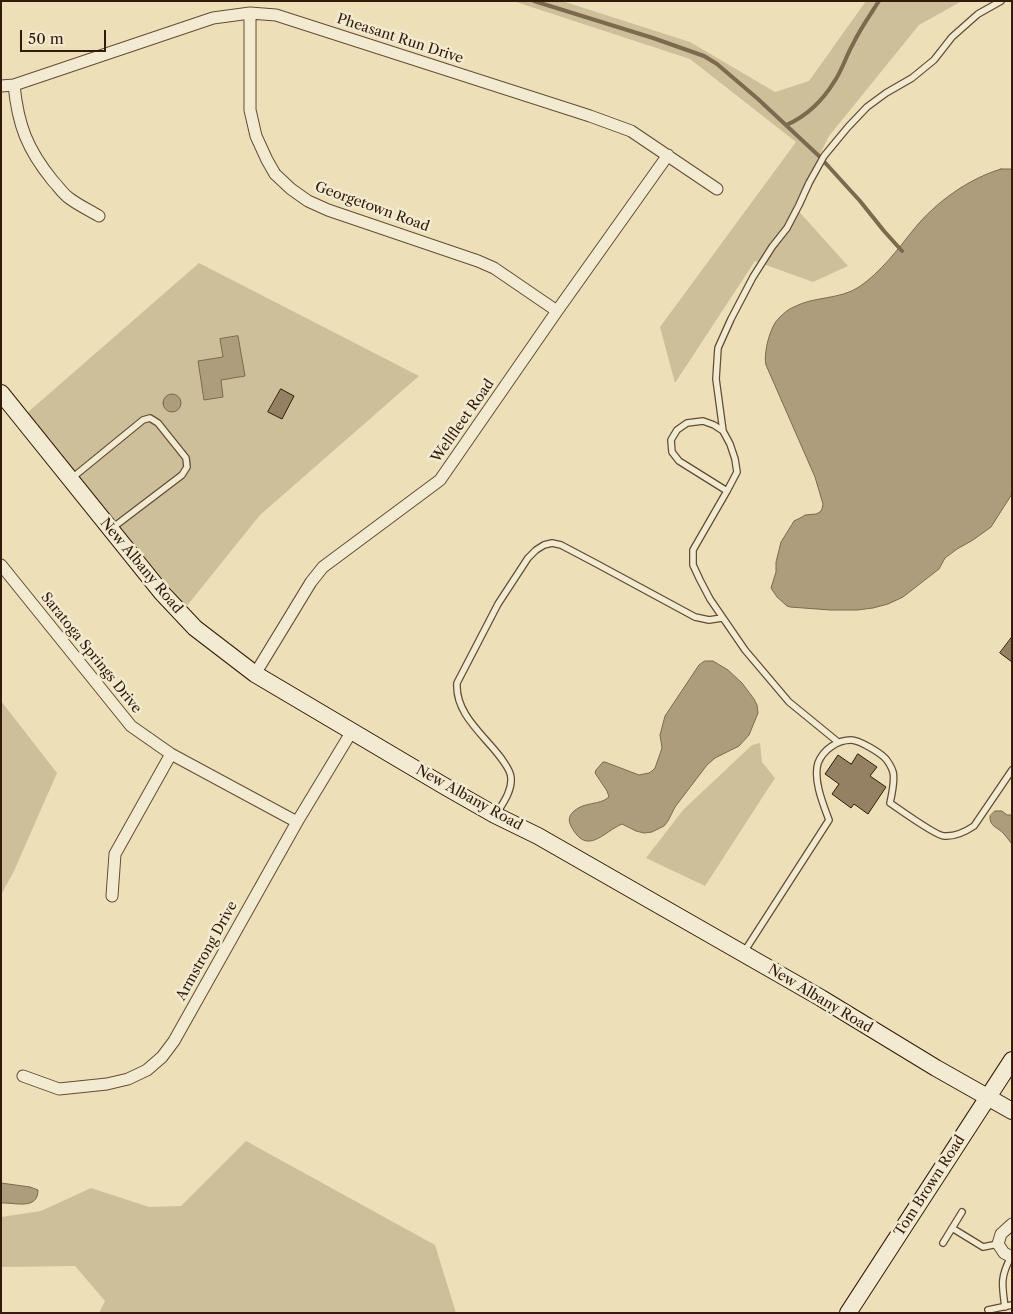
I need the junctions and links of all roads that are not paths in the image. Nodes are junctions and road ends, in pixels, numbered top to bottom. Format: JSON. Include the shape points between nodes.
{"nodes":[{"id":1,"x":1002,"y":1,"type":"edge"},
{"id":2,"x":250,"y":13,"type":"junction"},
{"id":3,"x":14,"y":85,"type":"junction"},
{"id":4,"x":1,"y":86,"type":"edge"},
{"id":5,"x":668,"y":155,"type":"junction"},
{"id":6,"x":718,"y":189,"type":"dead end"},
{"id":7,"x":99,"y":216,"type":"dead end"},
{"id":8,"x":557,"y":311,"type":"junction"},
{"id":9,"x":1,"y":393,"type":"edge"},
{"id":10,"x":723,"y":431,"type":"junction"},
{"id":11,"x":70,"y":479,"type":"junction"},
{"id":12,"x":726,"y":491,"type":"junction"},
{"id":13,"x":110,"y":529,"type":"junction"},
{"id":14,"x":2,"y":566,"type":"edge"},
{"id":15,"x":722,"y":618,"type":"junction"},
{"id":16,"x":255,"y":674,"type":"junction"},
{"id":17,"x":352,"y":730,"type":"junction"},
{"id":18,"x":838,"y":742,"type":"junction"},
{"id":19,"x":172,"y":754,"type":"junction"},
{"id":20,"x":1012,"y":770,"type":"edge"},
{"id":21,"x":496,"y":815,"type":"junction"},
{"id":22,"x":297,"y":822,"type":"junction"},
{"id":23,"x":112,"y":896,"type":"dead end"},
{"id":24,"x":743,"y":953,"type":"junction"},
{"id":25,"x":1012,"y":1060,"type":"edge"},
{"id":26,"x":23,"y":1076,"type":"dead end"},
{"id":27,"x":987,"y":1096,"type":"junction"},
{"id":28,"x":1012,"y":1111,"type":"edge"},
{"id":29,"x":962,"y":1212,"type":"dead end"},
{"id":30,"x":1012,"y":1224,"type":"edge"},
{"id":31,"x":952,"y":1228,"type":"junction"},
{"id":32,"x":942,"y":1243,"type":"dead end"},
{"id":33,"x":998,"y":1244,"type":"junction"},
{"id":34,"x":1011,"y":1257,"type":"edge"},
{"id":35,"x":1012,"y":1306,"type":"edge"},
{"id":36,"x":1005,"y":1307,"type":"junction"},
{"id":37,"x":988,"y":1310,"type":"dead end"},
{"id":38,"x":848,"y":1313,"type":"edge"}],
"edges":[{"from":1,"to":10,"type":"lane","via":[[978,14],[912,78],[867,107],[824,156],[787,228],[753,277],[718,348],[716,379]]},
{"from":2,"to":3,"type":"street","name":"Pheasant Run Drive","via":[[213,18]]},
{"from":2,"to":5,"type":"street","name":"Pheasant Run Drive","via":[[276,14],[590,116],[630,131]]},
{"from":2,"to":8,"type":"street","name":"Georgetown Road","via":[[250,110],[256,136],[275,174],[308,201],[328,210],[494,268]]},
{"from":3,"to":4,"type":"street","name":"Pheasant Run Drive"},
{"from":3,"to":7,"type":"street","via":[[20,123],[42,168],[67,197]]},
{"from":5,"to":6,"type":"street","name":"Pheasant Run Drive"},
{"from":5,"to":8,"type":"street","name":"Wellfleet Road"},
{"from":8,"to":16,"type":"street","name":"Wellfleet Road","via":[[440,480],[323,567]]},
{"from":9,"to":11,"type":"street","name":"New Albany Road"},
{"from":10,"to":12,"type":"lane","via":[[737,472]]},
{"from":10,"to":12,"type":"lane","via":[[703,421],[687,423],[671,440],[672,452],[679,461]]},
{"from":11,"to":13,"type":"street","name":"New Albany Road"},
{"from":11,"to":13,"type":"lane","via":[[143,420],[150,418],[158,423],[186,458],[187,467]]},
{"from":12,"to":15,"type":"lane","via":[[693,550],[692,566]]},
{"from":13,"to":16,"type":"street","name":"New Albany Road","via":[[195,628]]},
{"from":14,"to":19,"type":"street","name":"Saratoga Springs Drive","via":[[131,726]]},
{"from":15,"to":18,"type":"lane","via":[[744,650],[789,702]]},
{"from":15,"to":21,"type":"lane","via":[[695,617],[561,545],[552,543],[536,550],[498,604],[457,683],[462,709],[508,766],[512,777],[508,793]]},
{"from":16,"to":17,"type":"street","name":"New Albany Road"},
{"from":17,"to":21,"type":"street","name":"New Albany Road"},
{"from":17,"to":22,"type":"street","name":"Armstrong Drive"},
{"from":18,"to":20,"type":"lane","via":[[853,740],[886,759],[893,772],[890,803],[942,836],[965,832],[974,826]]},
{"from":18,"to":24,"type":"lane","via":[[818,763],[817,779],[829,820]]},
{"from":19,"to":22,"type":"street","name":"Saratoga Springs Drive"},
{"from":19,"to":23,"type":"street","via":[[115,854]]},
{"from":21,"to":24,"type":"street","name":"New Albany Road"},
{"from":22,"to":26,"type":"street","name":"Armstrong Drive","via":[[162,1057],[147,1070],[107,1084],[59,1088]]},
{"from":24,"to":27,"type":"street","name":"New Albany Road"},
{"from":25,"to":27,"type":"street","name":"Tom Brown Road"},
{"from":27,"to":28,"type":"street","name":"New Albany Road"},
{"from":27,"to":38,"type":"street","name":"Tom Brown Road"},
{"from":29,"to":31,"type":"lane"},
{"from":30,"to":33,"type":"street","via":[[1001,1234]]},
{"from":31,"to":32,"type":"lane"},
{"from":31,"to":33,"type":"lane","via":[[984,1247]]},
{"from":33,"to":34,"type":"street"},
{"from":34,"to":36,"type":"lane","via":[[1001,1282]]},
{"from":35,"to":36,"type":"lane"},
{"from":36,"to":37,"type":"lane"}]}
